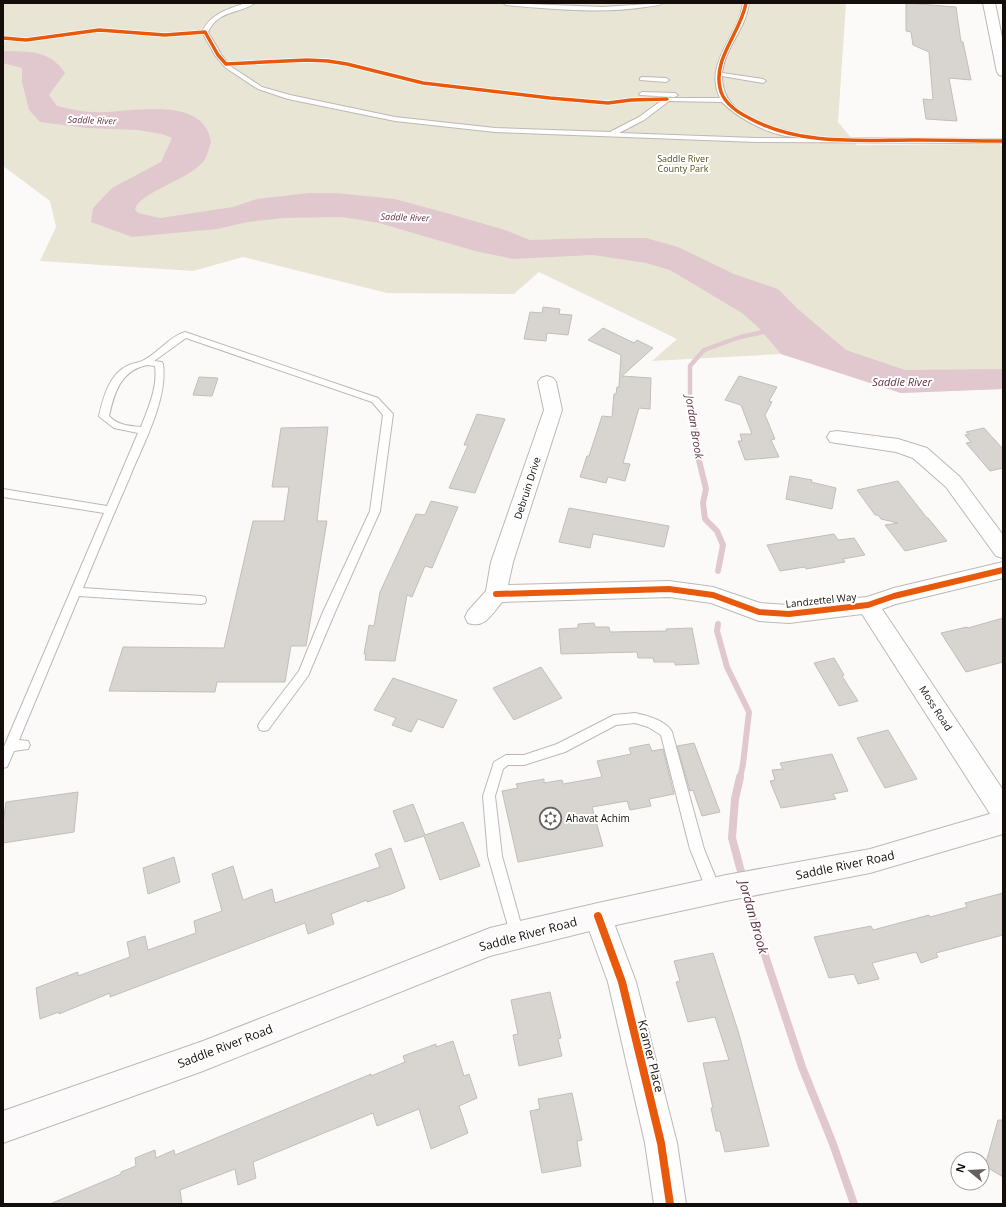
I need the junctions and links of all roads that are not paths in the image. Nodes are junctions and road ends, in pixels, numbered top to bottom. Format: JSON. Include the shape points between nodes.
{"nodes":[{"id":1,"x":252,"y":3,"type":"edge"},
{"id":2,"x":506,"y":3,"type":"edge"},
{"id":3,"x":661,"y":3,"type":"edge"},
{"id":4,"x":746,"y":3,"type":"edge"},
{"id":5,"x":989,"y":3,"type":"edge"},
{"id":6,"x":1003,"y":72,"type":"edge"},
{"id":7,"x":719,"y":74,"type":"junction"},
{"id":8,"x":642,"y":79,"type":"dead end"},
{"id":9,"x":666,"y":80,"type":"dead end"},
{"id":10,"x":763,"y":81,"type":"dead end"},
{"id":11,"x":642,"y":94,"type":"dead end"},
{"id":12,"x":702,"y":95,"type":"dead end"},
{"id":13,"x":667,"y":97,"type":"junction"},
{"id":14,"x":724,"y":100,"type":"junction"},
{"id":15,"x":608,"y":135,"type":"junction"},
{"id":16,"x":826,"y":140,"type":"junction"},
{"id":17,"x":1003,"y":141,"type":"edge"},
{"id":18,"x":148,"y":361,"type":"junction"},
{"id":19,"x":547,"y":382,"type":"dead end"},
{"id":20,"x":144,"y":431,"type":"junction"},
{"id":21,"x":837,"y":437,"type":"dead end"},
{"id":22,"x":3,"y":492,"type":"edge"},
{"id":23,"x":110,"y":510,"type":"junction"},
{"id":24,"x":1003,"y":550,"type":"edge"},
{"id":25,"x":1003,"y":570,"type":"edge"},
{"id":26,"x":75,"y":592,"type":"junction"},
{"id":27,"x":496,"y":594,"type":"junction"},
{"id":28,"x":200,"y":600,"type":"dead end"},
{"id":29,"x":868,"y":605,"type":"junction"},
{"id":30,"x":476,"y":617,"type":"dead end"},
{"id":31,"x":264,"y":726,"type":"dead end"},
{"id":32,"x":24,"y":745,"type":"dead end"},
{"id":33,"x":11,"y":746,"type":"junction"},
{"id":34,"x":3,"y":763,"type":"edge"},
{"id":35,"x":1003,"y":812,"type":"edge"},
{"id":36,"x":1003,"y":822,"type":"edge"},
{"id":37,"x":720,"y":890,"type":"junction"},
{"id":38,"x":598,"y":916,"type":"junction"},
{"id":39,"x":517,"y":935,"type":"junction"},
{"id":40,"x":3,"y":1127,"type":"edge"},
{"id":41,"x":670,"y":1204,"type":"edge"}],
"edges":[{"from":1,"to":15,"type":"lane","via":[[214,20],[205,32],[228,67],[260,88],[330,106],[442,126]]},
{"from":2,"to":3,"type":"lane","via":[[608,8],[642,7]]},
{"from":4,"to":7,"type":"lane","via":[[746,14],[720,64]]},
{"from":5,"to":6,"type":"street"},
{"from":7,"to":10,"type":"lane"},
{"from":7,"to":14,"type":"lane"},
{"from":8,"to":9,"type":"lane"},
{"from":11,"to":13,"type":"lane"},
{"from":12,"to":13,"type":"lane"},
{"from":13,"to":14,"type":"lane"},
{"from":13,"to":15,"type":"lane","via":[[636,123]]},
{"from":14,"to":16,"type":"lane","via":[[760,126]]},
{"from":15,"to":16,"type":"lane"},
{"from":16,"to":17,"type":"lane"},
{"from":18,"to":20,"type":"lane","via":[[159,364],[161,375]]},
{"from":18,"to":20,"type":"lane","via":[[131,366],[119,377],[106,405],[104,416],[109,423]]},
{"from":18,"to":31,"type":"lane","via":[[185,335],[375,400],[388,414],[375,511],[304,673]]},
{"from":19,"to":27,"type":"street","name":"Debruin Drive","via":[[553,410],[502,562]]},
{"from":20,"to":23,"type":"lane"},
{"from":21,"to":24,"type":"street","via":[[898,446],[920,453],[953,482]]},
{"from":22,"to":23,"type":"lane"},
{"from":23,"to":26,"type":"lane"},
{"from":25,"to":29,"type":"street","name":"Landzettel Way","via":[[894,596]]},
{"from":26,"to":28,"type":"lane"},
{"from":26,"to":33,"type":"lane"},
{"from":27,"to":29,"type":"street","name":"Landzettel Way","via":[[669,589],[712,595],[759,612],[789,614]]},
{"from":27,"to":30,"type":"street"},
{"from":29,"to":35,"type":"street","name":"Moss Road"},
{"from":32,"to":33,"type":"lane"},
{"from":33,"to":34,"type":"lane"},
{"from":36,"to":37,"type":"main road","name":"Saddle River Road","via":[[870,861]]},
{"from":37,"to":38,"type":"main road","name":"Saddle River Road"},
{"from":37,"to":39,"type":"lane","via":[[697,849],[666,732],[652,723],[635,718],[614,720],[561,748],[524,760],[506,760],[498,766],[489,796],[495,856]]},
{"from":38,"to":39,"type":"main road","name":"Saddle River Road"},
{"from":38,"to":41,"type":"street","name":"Kramer Place","via":[[622,982],[661,1143]]},
{"from":39,"to":40,"type":"main road","name":"Saddle River Road","via":[[490,942],[203,1056]]}]}
